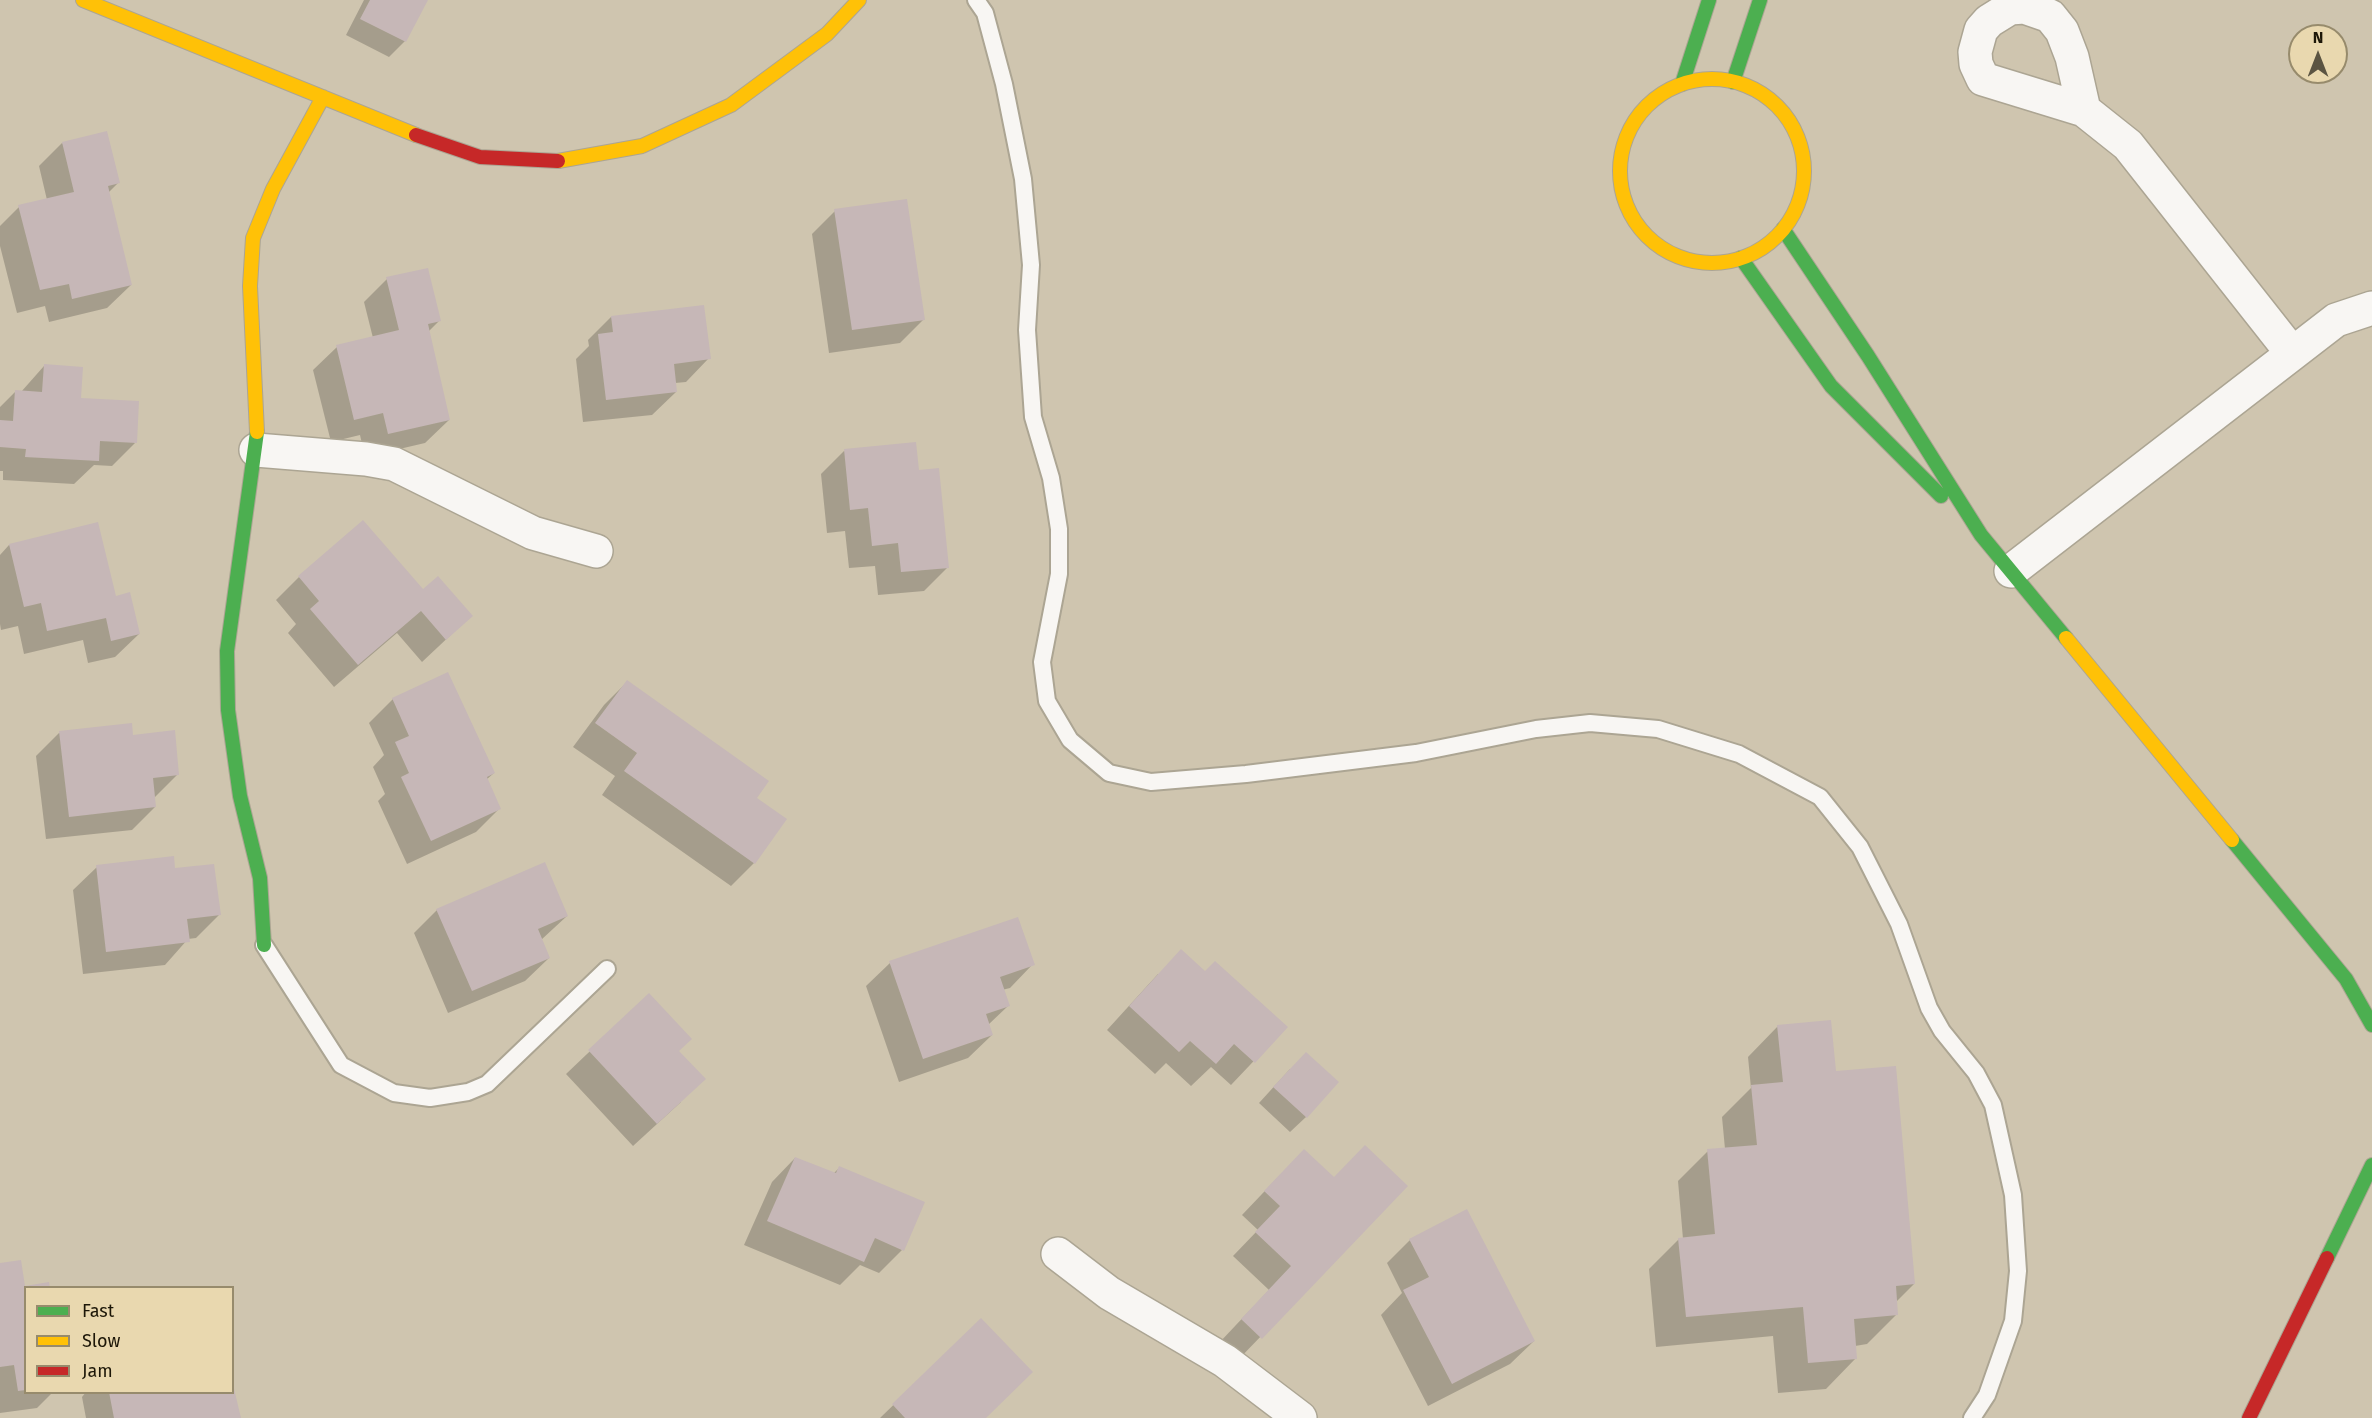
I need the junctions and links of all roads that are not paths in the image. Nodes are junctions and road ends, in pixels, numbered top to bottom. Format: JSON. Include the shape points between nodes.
{"nodes":[{"id":1,"x":83,"y":0,"type":"edge"},
{"id":2,"x":859,"y":0,"type":"edge"},
{"id":3,"x":976,"y":0,"type":"edge"},
{"id":4,"x":1709,"y":0,"type":"edge"},
{"id":5,"x":1760,"y":0,"type":"edge"},
{"id":6,"x":1733,"y":82,"type":"junction"},
{"id":7,"x":1682,"y":84,"type":"junction"},
{"id":8,"x":323,"y":97,"type":"junction"},
{"id":9,"x":2084,"y":110,"type":"dead end"},
{"id":10,"x":1783,"y":229,"type":"junction"},
{"id":11,"x":1740,"y":258,"type":"junction"},
{"id":12,"x":2372,"y":308,"type":"edge"},
{"id":13,"x":2292,"y":353,"type":"junction"},
{"id":14,"x":256,"y":450,"type":"junction"},
{"id":15,"x":1981,"y":535,"type":"junction"},
{"id":16,"x":596,"y":551,"type":"dead end"},
{"id":17,"x":2011,"y":571,"type":"junction"},
{"id":18,"x":264,"y":945,"type":"joint"},
{"id":19,"x":607,"y":969,"type":"dead end"},
{"id":20,"x":2372,"y":1025,"type":"edge"},
{"id":21,"x":2372,"y":1165,"type":"edge"},
{"id":22,"x":1058,"y":1254,"type":"dead end"},
{"id":23,"x":1300,"y":1418,"type":"edge"},
{"id":24,"x":1972,"y":1418,"type":"edge"},
{"id":25,"x":2249,"y":1418,"type":"edge"}],
"edges":[{"from":1,"to":8,"type":"street"},
{"from":2,"to":8,"type":"street","via":[[827,33],[731,105],[642,146],[566,161],[480,157]]},
{"from":3,"to":24,"type":"lane","via":[[985,13],[1004,84],[1023,179],[1031,265],[1027,330],[1033,417],[1051,478],[1059,529],[1059,574],[1042,662],[1047,701],[1070,740],[1109,773],[1151,782],[1416,753],[1536,729],[1590,723],[1658,729],[1739,754],[1820,797],[1860,847],[1899,924],[1929,1008],[1942,1031],[1977,1073],[1993,1105],[2013,1195],[2018,1271],[2013,1321],[1987,1395]]},
{"from":4,"to":7,"type":"street"},
{"from":5,"to":6,"type":"street"},
{"from":6,"to":7,"type":"street","via":[[1694,80]]},
{"from":6,"to":10,"type":"street","via":[[1750,87],[1775,104],[1794,127],[1804,155],[1804,186],[1794,214]]},
{"from":7,"to":11,"type":"street","via":[[1644,107],[1627,134],[1619,165],[1622,196],[1636,225],[1659,247],[1687,260],[1719,264]]},
{"from":8,"to":14,"type":"street","via":[[273,189],[253,238],[250,286]]},
{"from":9,"to":13,"type":"street","via":[[2128,145]]},
{"from":10,"to":11,"type":"street","via":[[1750,256]]},
{"from":10,"to":15,"type":"street"},
{"from":11,"to":15,"type":"street","via":[[1831,386]]},
{"from":12,"to":13,"type":"street","via":[[2336,320]]},
{"from":13,"to":17,"type":"street"},
{"from":14,"to":16,"type":"street","via":[[394,464],[533,533]]},
{"from":14,"to":18,"type":"street","via":[[227,651],[228,710],[240,796],[260,878]]},
{"from":15,"to":17,"type":"street"},
{"from":17,"to":20,"type":"street","via":[[2346,979]]},
{"from":18,"to":19,"type":"lane","via":[[341,1065],[394,1093],[430,1098],[468,1092],[486,1084]]},
{"from":21,"to":25,"type":"street"},
{"from":22,"to":23,"type":"street","via":[[1109,1293],[1225,1362]]}]}
